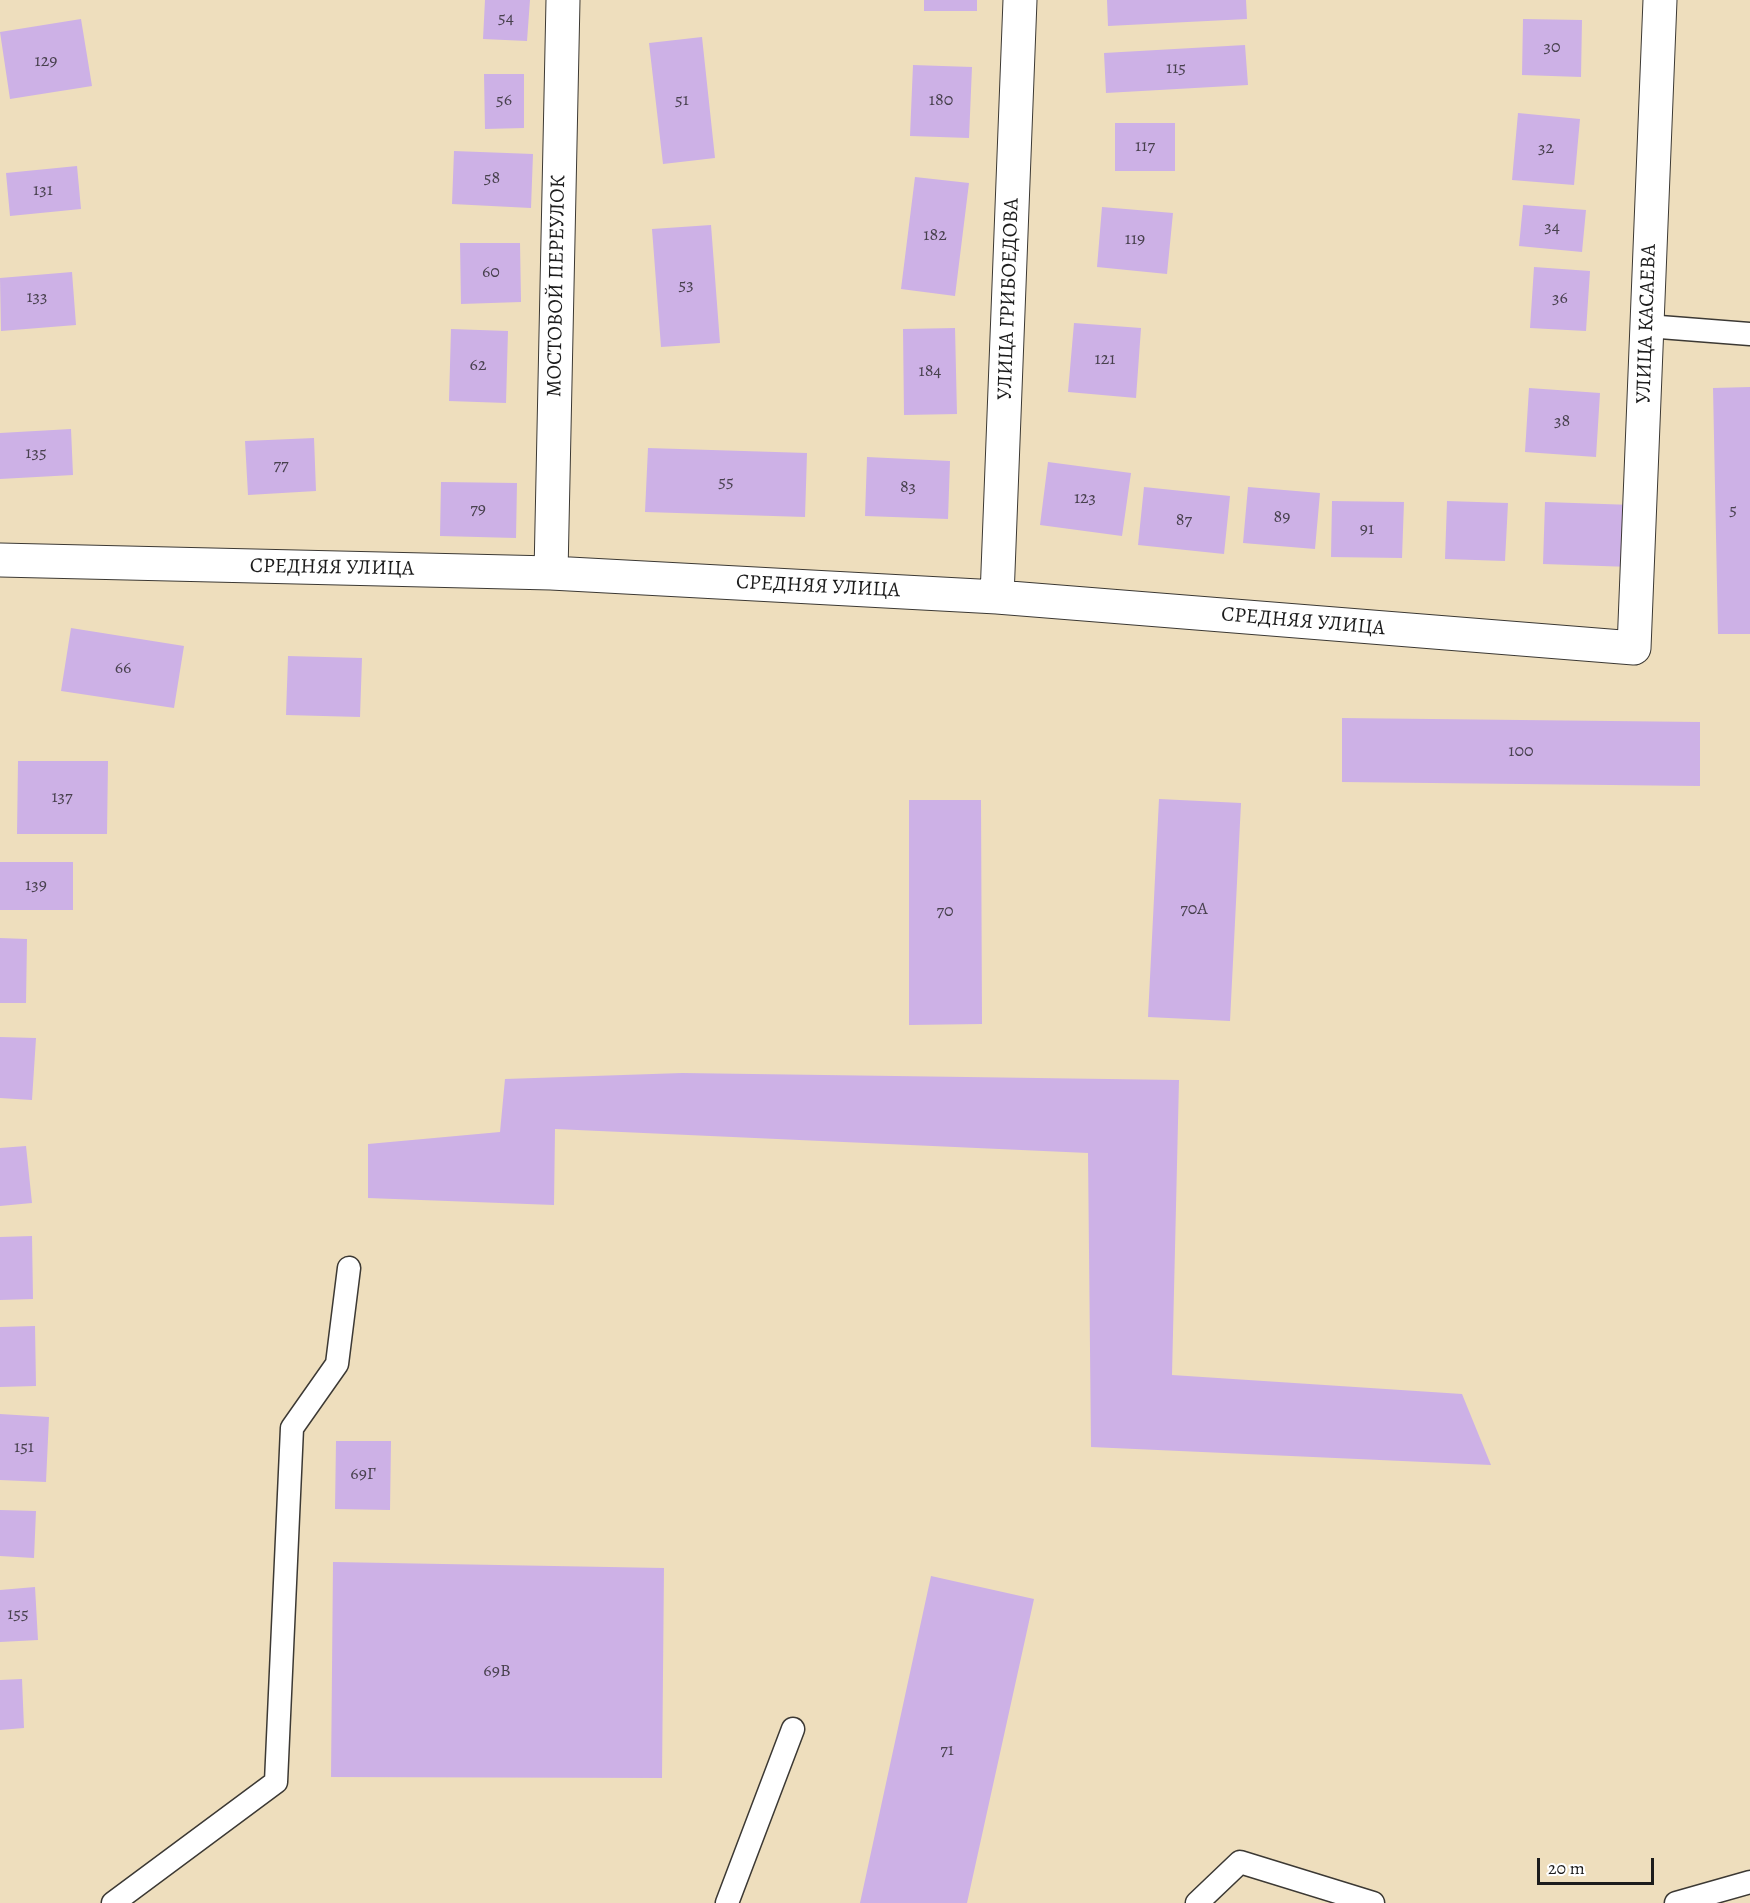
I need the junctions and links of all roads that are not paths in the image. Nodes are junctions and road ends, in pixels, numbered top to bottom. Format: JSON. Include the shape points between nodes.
{"nodes":[{"id":1,"x":563,"y":0,"type":"edge"},
{"id":2,"x":1020,"y":0,"type":"edge"},
{"id":3,"x":1660,"y":0,"type":"edge"},
{"id":4,"x":1647,"y":326,"type":"junction"},
{"id":5,"x":1750,"y":334,"type":"edge"},
{"id":6,"x":0,"y":560,"type":"edge"},
{"id":7,"x":551,"y":573,"type":"junction"},
{"id":8,"x":997,"y":597,"type":"junction"},
{"id":9,"x":1634,"y":648,"type":"joint"},
{"id":10,"x":349,"y":1268,"type":"dead end"},
{"id":11,"x":793,"y":1729,"type":"dead end"},
{"id":12,"x":1750,"y":1882,"type":"edge"},
{"id":13,"x":113,"y":1903,"type":"edge"},
{"id":14,"x":727,"y":1903,"type":"edge"},
{"id":15,"x":1197,"y":1903,"type":"edge"},
{"id":16,"x":1373,"y":1903,"type":"edge"},
{"id":17,"x":1676,"y":1903,"type":"edge"}],
"edges":[{"from":1,"to":7,"type":"street","name":"МОСТОВОЙ ПЕРЕУЛОК"},
{"from":2,"to":8,"type":"street","name":"УЛИЦА ГРИБОЕДОВА"},
{"from":3,"to":4,"type":"street","name":"УЛИЦА КАСАЕВА"},
{"from":4,"to":5,"type":"lane"},
{"from":4,"to":9,"type":"street","name":"УЛИЦА КАСАЕВА"},
{"from":6,"to":7,"type":"street","name":"СРЕДНЯЯ УЛИЦА"},
{"from":7,"to":8,"type":"street","name":"СРЕДНЯЯ УЛИЦА"},
{"from":8,"to":9,"type":"street","name":"СРЕДНЯЯ УЛИЦА"},
{"from":10,"to":13,"type":"lane","via":[[337,1364],[292,1428],[276,1782]]},
{"from":11,"to":14,"type":"lane"},
{"from":12,"to":17,"type":"lane"},
{"from":15,"to":16,"type":"lane","via":[[1240,1862]]}]}
